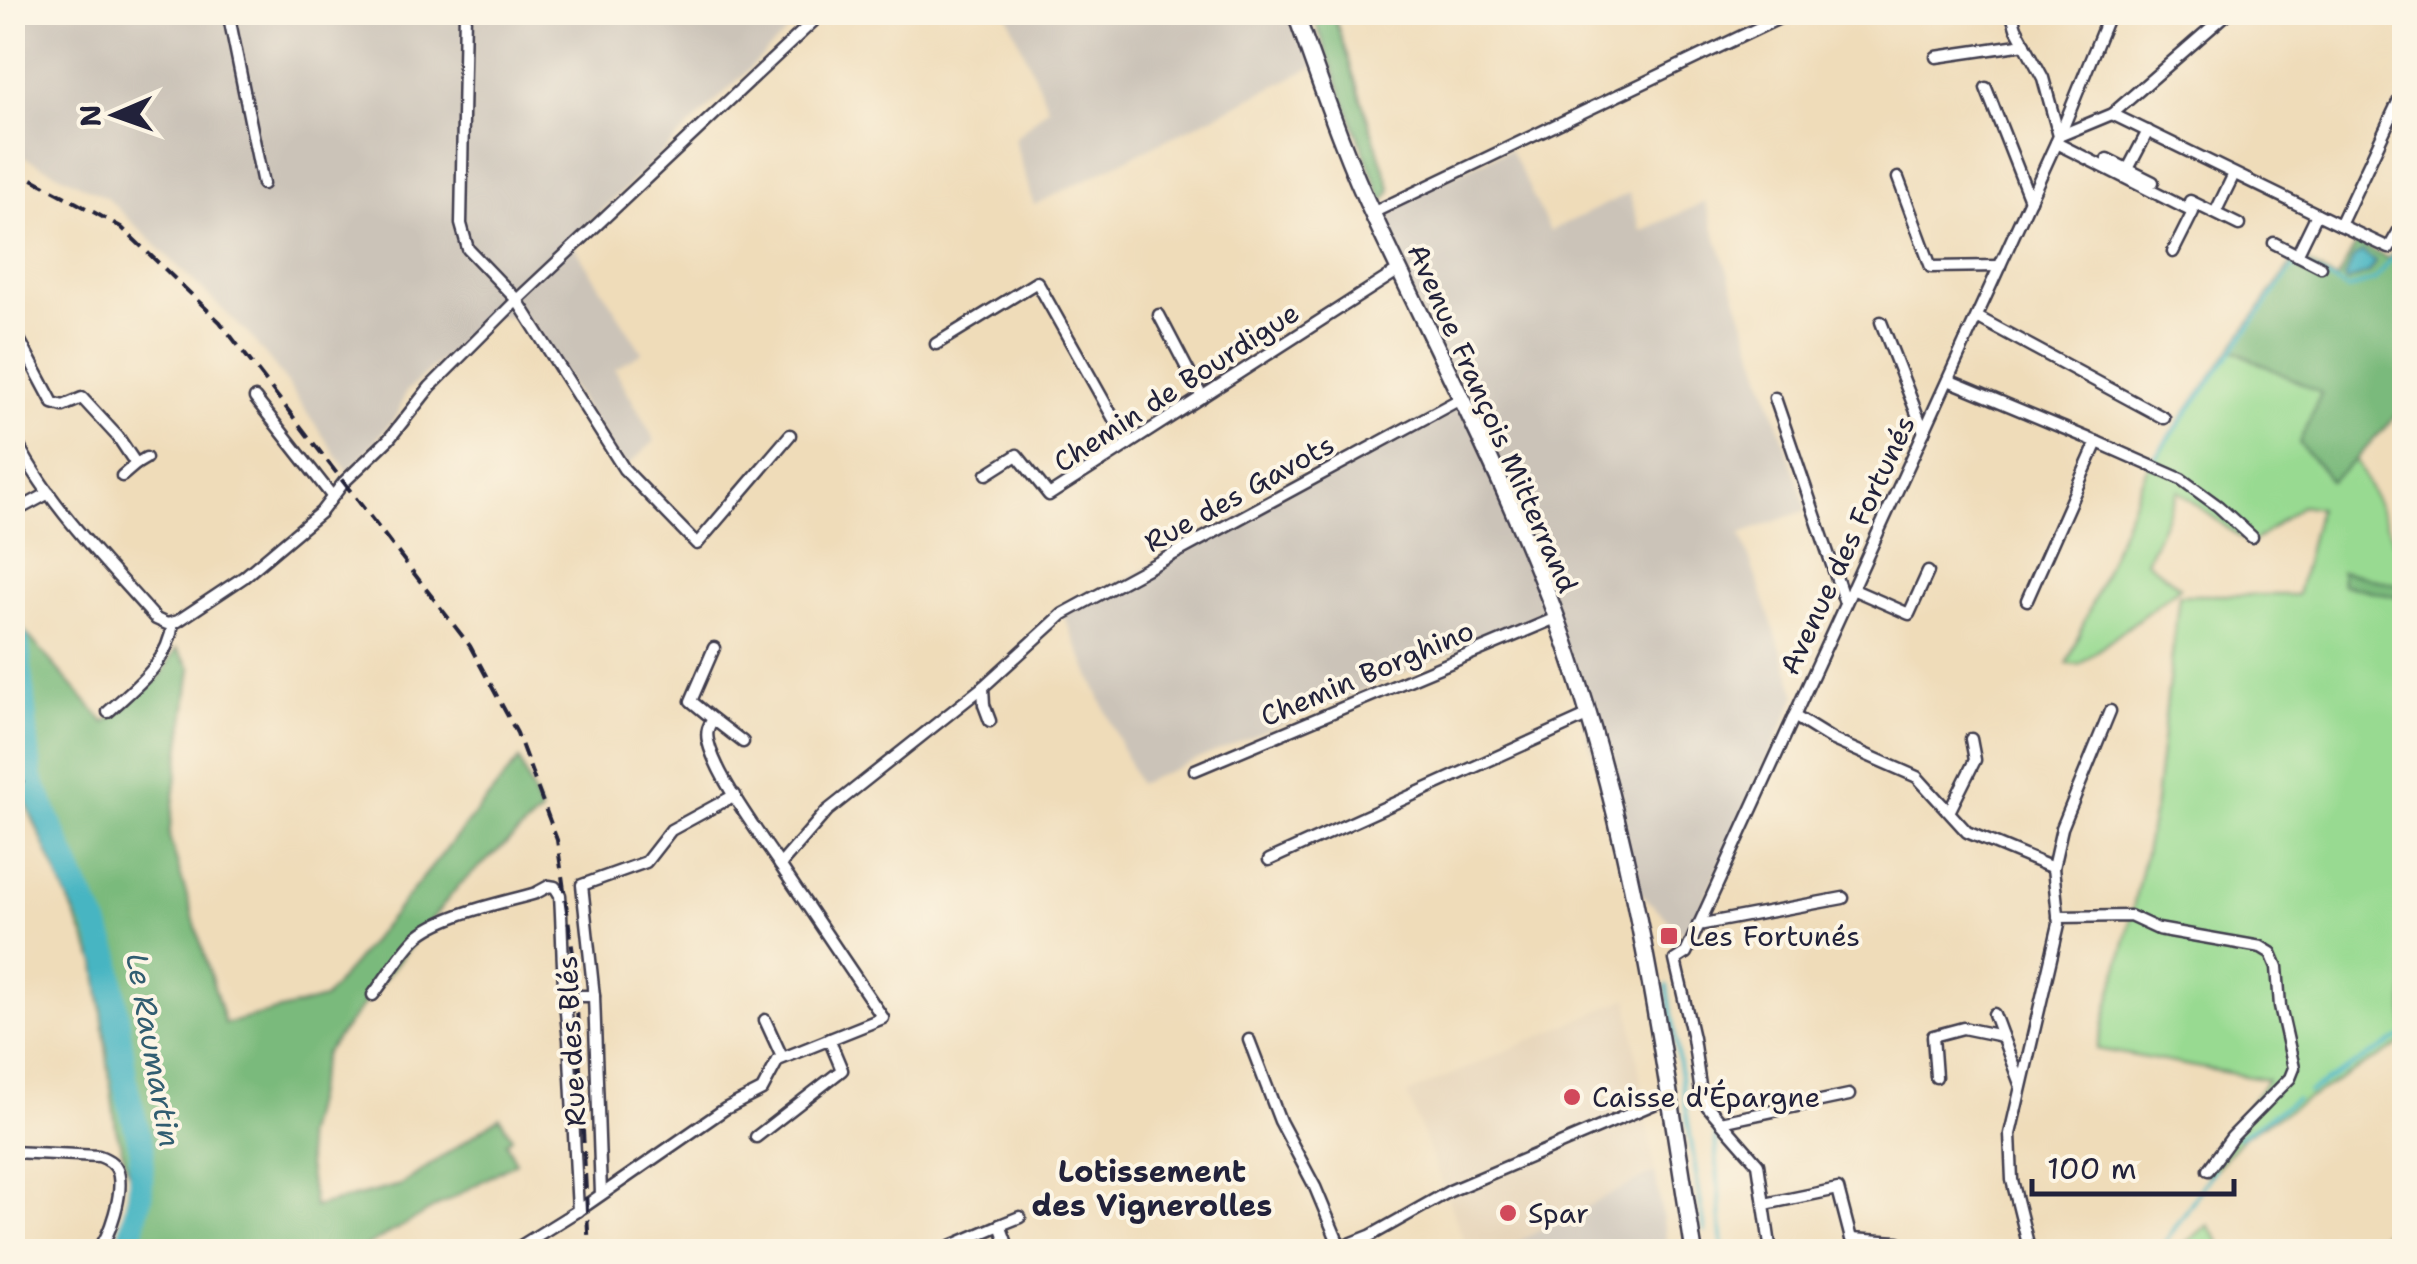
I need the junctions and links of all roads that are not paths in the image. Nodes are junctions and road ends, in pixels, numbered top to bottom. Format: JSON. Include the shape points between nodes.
{"nodes":[{"id":1,"x":228,"y":12,"type":"edge"},
{"id":2,"x":465,"y":12,"type":"edge"},
{"id":3,"x":823,"y":12,"type":"edge"},
{"id":4,"x":1295,"y":12,"type":"edge"},
{"id":5,"x":1792,"y":12,"type":"edge"},
{"id":6,"x":2012,"y":12,"type":"edge"},
{"id":7,"x":2110,"y":12,"type":"edge"},
{"id":8,"x":2230,"y":12,"type":"edge"},
{"id":9,"x":2025,"y":44,"type":"junction"},
{"id":10,"x":1936,"y":57,"type":"dead end"},
{"id":11,"x":1986,"y":88,"type":"dead end"},
{"id":12,"x":2398,"y":102,"type":"dead end"},
{"id":13,"x":2112,"y":114,"type":"junction"},
{"id":14,"x":2148,"y":132,"type":"junction"},
{"id":15,"x":2058,"y":140,"type":"junction"},
{"id":16,"x":2107,"y":158,"type":"dead end"},
{"id":17,"x":2128,"y":169,"type":"junction"},
{"id":18,"x":2234,"y":174,"type":"junction"},
{"id":19,"x":1898,"y":178,"type":"dead end"},
{"id":20,"x":2153,"y":182,"type":"dead end"},
{"id":21,"x":263,"y":184,"type":"dead end"},
{"id":22,"x":2030,"y":200,"type":"junction"},
{"id":23,"x":2190,"y":201,"type":"dead end"},
{"id":24,"x":1372,"y":213,"type":"junction"},
{"id":25,"x":2214,"y":213,"type":"junction"},
{"id":26,"x":2317,"y":214,"type":"junction"},
{"id":27,"x":2404,"y":222,"type":"edge"},
{"id":28,"x":2240,"y":225,"type":"dead end"},
{"id":29,"x":2340,"y":225,"type":"junction"},
{"id":30,"x":2274,"y":243,"type":"dead end"},
{"id":31,"x":2173,"y":252,"type":"dead end"},
{"id":32,"x":2297,"y":255,"type":"junction"},
{"id":33,"x":2000,"y":266,"type":"junction"},
{"id":34,"x":2320,"y":267,"type":"dead end"},
{"id":35,"x":1400,"y":270,"type":"junction"},
{"id":36,"x":516,"y":300,"type":"junction"},
{"id":37,"x":1160,"y":315,"type":"dead end"},
{"id":38,"x":1977,"y":317,"type":"junction"},
{"id":39,"x":1881,"y":322,"type":"dead end"},
{"id":40,"x":12,"y":326,"type":"edge"},
{"id":41,"x":936,"y":344,"type":"dead end"},
{"id":42,"x":1948,"y":380,"type":"junction"},
{"id":43,"x":1202,"y":396,"type":"junction"},
{"id":44,"x":254,"y":398,"type":"dead end"},
{"id":45,"x":1462,"y":398,"type":"junction"},
{"id":46,"x":1775,"y":398,"type":"dead end"},
{"id":47,"x":2164,"y":418,"type":"dead end"},
{"id":48,"x":1924,"y":432,"type":"junction"},
{"id":49,"x":12,"y":433,"type":"edge"},
{"id":50,"x":790,"y":435,"type":"dead end"},
{"id":51,"x":2097,"y":442,"type":"junction"},
{"id":52,"x":1128,"y":444,"type":"junction"},
{"id":53,"x":986,"y":474,"type":"dead end"},
{"id":54,"x":122,"y":476,"type":"dead end"},
{"id":55,"x":50,"y":493,"type":"junction"},
{"id":56,"x":332,"y":496,"type":"junction"},
{"id":57,"x":12,"y":512,"type":"edge"},
{"id":58,"x":2252,"y":538,"type":"dead end"},
{"id":59,"x":1928,"y":572,"type":"dead end"},
{"id":60,"x":1852,"y":590,"type":"junction"},
{"id":61,"x":2028,"y":600,"type":"dead end"},
{"id":62,"x":1845,"y":604,"type":"junction"},
{"id":63,"x":1556,"y":618,"type":"junction"},
{"id":64,"x":173,"y":623,"type":"junction"},
{"id":65,"x":714,"y":648,"type":"dead end"},
{"id":66,"x":983,"y":687,"type":"junction"},
{"id":67,"x":2110,"y":711,"type":"dead end"},
{"id":68,"x":108,"y":712,"type":"dead end"},
{"id":69,"x":1587,"y":716,"type":"junction"},
{"id":70,"x":1794,"y":716,"type":"junction"},
{"id":71,"x":712,"y":719,"type":"junction"},
{"id":72,"x":990,"y":720,"type":"dead end"},
{"id":73,"x":1971,"y":739,"type":"dead end"},
{"id":74,"x":743,"y":742,"type":"dead end"},
{"id":75,"x":1196,"y":770,"type":"dead end"},
{"id":76,"x":12,"y":772,"type":"edge"},
{"id":77,"x":12,"y":787,"type":"edge"},
{"id":78,"x":735,"y":795,"type":"junction"},
{"id":79,"x":1950,"y":810,"type":"junction"},
{"id":80,"x":1269,"y":860,"type":"dead end"},
{"id":81,"x":780,"y":865,"type":"junction"},
{"id":82,"x":2053,"y":868,"type":"junction"},
{"id":83,"x":1843,"y":898,"type":"dead end"},
{"id":84,"x":2058,"y":918,"type":"junction"},
{"id":85,"x":1698,"y":925,"type":"junction"},
{"id":86,"x":373,"y":995,"type":"dead end"},
{"id":87,"x":566,"y":996,"type":"junction"},
{"id":88,"x":594,"y":996,"type":"junction"},
{"id":89,"x":1994,"y":1014,"type":"dead end"},
{"id":90,"x":764,"y":1020,"type":"dead end"},
{"id":91,"x":2002,"y":1036,"type":"junction"},
{"id":92,"x":829,"y":1039,"type":"junction"},
{"id":93,"x":1249,"y":1040,"type":"dead end"},
{"id":94,"x":782,"y":1057,"type":"junction"},
{"id":95,"x":1936,"y":1076,"type":"dead end"},
{"id":96,"x":2021,"y":1086,"type":"junction"},
{"id":97,"x":1849,"y":1095,"type":"dead end"},
{"id":98,"x":1670,"y":1097,"type":"junction"},
{"id":99,"x":1721,"y":1122,"type":"junction"},
{"id":100,"x":756,"y":1137,"type":"dead end"},
{"id":101,"x":12,"y":1152,"type":"edge"},
{"id":102,"x":2208,"y":1170,"type":"dead end"},
{"id":103,"x":602,"y":1194,"type":"junction"},
{"id":104,"x":1765,"y":1204,"type":"junction"},
{"id":105,"x":578,"y":1210,"type":"junction"},
{"id":106,"x":1020,"y":1217,"type":"dead end"},
{"id":107,"x":1000,"y":1225,"type":"junction"},
{"id":108,"x":1336,"y":1249,"type":"edge"},
{"id":109,"x":97,"y":1252,"type":"edge"},
{"id":110,"x":511,"y":1252,"type":"edge"},
{"id":111,"x":937,"y":1252,"type":"edge"},
{"id":112,"x":1010,"y":1252,"type":"edge"},
{"id":113,"x":1694,"y":1252,"type":"edge"},
{"id":114,"x":1771,"y":1252,"type":"edge"},
{"id":115,"x":1900,"y":1252,"type":"edge"},
{"id":116,"x":2030,"y":1252,"type":"edge"}],
"edges":[{"from":1,"to":21,"type":"street"},
{"from":2,"to":36,"type":"street","via":[[461,224],[468,249]]},
{"from":3,"to":36,"type":"street"},
{"from":4,"to":24,"type":"main road","name":"Avenue François Mitterrand"},
{"from":5,"to":24,"type":"street"},
{"from":6,"to":9,"type":"street"},
{"from":7,"to":15,"type":"street","name":"Avenue des Fortunés"},
{"from":8,"to":13,"type":"street"},
{"from":9,"to":10,"type":"street"},
{"from":9,"to":15,"type":"street","via":[[2043,78]]},
{"from":11,"to":22,"type":"street"},
{"from":12,"to":29,"type":"street"},
{"from":13,"to":14,"type":"street"},
{"from":13,"to":15,"type":"street"},
{"from":14,"to":17,"type":"street"},
{"from":14,"to":18,"type":"street"},
{"from":15,"to":22,"type":"street","name":"Avenue des Fortunés"},
{"from":15,"to":31,"type":"street","via":[[2192,212]]},
{"from":16,"to":17,"type":"street"},
{"from":17,"to":20,"type":"street"},
{"from":18,"to":25,"type":"street"},
{"from":18,"to":26,"type":"street"},
{"from":19,"to":33,"type":"street","via":[[1931,268]]},
{"from":22,"to":33,"type":"street","name":"Avenue des Fortunés"},
{"from":23,"to":25,"type":"street"},
{"from":24,"to":35,"type":"main road","name":"Avenue François Mitterrand"},
{"from":25,"to":28,"type":"street"},
{"from":26,"to":29,"type":"street"},
{"from":26,"to":32,"type":"street"},
{"from":27,"to":29,"type":"street","via":[[2389,248]]},
{"from":30,"to":32,"type":"street"},
{"from":32,"to":34,"type":"street"},
{"from":33,"to":38,"type":"street","name":"Avenue des Fortunés"},
{"from":35,"to":43,"type":"street","name":"Chemin de Bourdigue"},
{"from":35,"to":45,"type":"main road","name":"Avenue François Mitterrand"},
{"from":36,"to":50,"type":"street","via":[[624,469],[697,544]]},
{"from":36,"to":56,"type":"street"},
{"from":37,"to":43,"type":"street"},
{"from":38,"to":42,"type":"street","name":"Avenue des Fortunés"},
{"from":38,"to":47,"type":"street"},
{"from":39,"to":48,"type":"street"},
{"from":40,"to":54,"type":"street","via":[[53,402],[63,406],[82,398],[141,461]]},
{"from":41,"to":52,"type":"street","via":[[1037,282]]},
{"from":42,"to":48,"type":"street","name":"Avenue des Fortunés"},
{"from":42,"to":51,"type":"street"},
{"from":43,"to":52,"type":"street","name":"Chemin de Bourdigue"},
{"from":44,"to":56,"type":"street"},
{"from":45,"to":63,"type":"main road","name":"Avenue François Mitterrand"},
{"from":45,"to":66,"type":"street","name":"Rue des Gavots","via":[[1063,614]]},
{"from":46,"to":62,"type":"street"},
{"from":48,"to":60,"type":"street","name":"Avenue des Fortunés"},
{"from":49,"to":55,"type":"street"},
{"from":51,"to":58,"type":"street","via":[[2181,479]]},
{"from":51,"to":61,"type":"street"},
{"from":52,"to":53,"type":"street","name":"Chemin de Bourdigue","via":[[1049,495],[1017,455]]},
{"from":55,"to":57,"type":"street"},
{"from":55,"to":64,"type":"street","via":[[156,619]]},
{"from":56,"to":64,"type":"street","via":[[244,577]]},
{"from":59,"to":60,"type":"street","via":[[1908,614]]},
{"from":60,"to":62,"type":"street","name":"Avenue des Fortunés"},
{"from":62,"to":70,"type":"street","name":"Avenue des Fortunés"},
{"from":63,"to":69,"type":"main road","name":"Avenue François Mitterrand"},
{"from":63,"to":75,"type":"street","name":"Chemin Borghino"},
{"from":64,"to":68,"type":"street","via":[[157,664]]},
{"from":65,"to":71,"type":"street","via":[[691,697]]},
{"from":66,"to":72,"type":"street"},
{"from":66,"to":81,"type":"street","name":"Rue des Gavots","via":[[827,811]]},
{"from":67,"to":82,"type":"street","via":[[2062,828]]},
{"from":69,"to":80,"type":"street"},
{"from":69,"to":98,"type":"main road","name":"Avenue François Mitterrand","via":[[1635,911]]},
{"from":70,"to":79,"type":"street","via":[[1917,777]]},
{"from":70,"to":85,"type":"street","name":"Avenue des Fortunés"},
{"from":71,"to":74,"type":"street"},
{"from":71,"to":78,"type":"street","via":[[707,739]]},
{"from":73,"to":79,"type":"street","via":[[1976,760]]},
{"from":76,"to":77,"type":"street"},
{"from":78,"to":81,"type":"street"},
{"from":78,"to":88,"type":"street","name":"Rue des Blés","via":[[671,830],[646,862],[582,885]]},
{"from":79,"to":82,"type":"street","via":[[1967,832]]},
{"from":81,"to":92,"type":"street","via":[[882,1018]]},
{"from":82,"to":84,"type":"street"},
{"from":83,"to":85,"type":"street"},
{"from":84,"to":96,"type":"street"},
{"from":84,"to":102,"type":"street","via":[[2130,916],[2158,929],[2272,953],[2294,1068]]},
{"from":85,"to":99,"type":"street","name":"Avenue des Fortunés","via":[[1686,953],[1675,960],[1702,1100]]},
{"from":86,"to":87,"type":"street","name":"Rue des Blés","via":[[424,932],[552,886],[560,895]]},
{"from":87,"to":88,"type":"street"},
{"from":87,"to":105,"type":"street","name":"Rue des Blés"},
{"from":88,"to":103,"type":"street","name":"Rue des Blés"},
{"from":89,"to":91,"type":"street"},
{"from":90,"to":94,"type":"street"},
{"from":91,"to":95,"type":"street","via":[[1964,1028],[1934,1036]]},
{"from":91,"to":96,"type":"street"},
{"from":92,"to":94,"type":"street"},
{"from":92,"to":100,"type":"street","via":[[842,1070]]},
{"from":93,"to":108,"type":"street"},
{"from":94,"to":103,"type":"street","via":[[762,1090],[725,1108]]},
{"from":96,"to":116,"type":"street","via":[[2010,1134],[2012,1180]]},
{"from":97,"to":99,"type":"street"},
{"from":98,"to":108,"type":"street"},
{"from":98,"to":113,"type":"main road","name":"Avenue François Mitterrand"},
{"from":99,"to":104,"type":"street","via":[[1758,1164]]},
{"from":101,"to":109,"type":"street","via":[[112,1162],[118,1177],[110,1234]]},
{"from":103,"to":105,"type":"street"},
{"from":104,"to":114,"type":"street"},
{"from":104,"to":115,"type":"street","via":[[1838,1189],[1851,1239],[1898,1242]]},
{"from":105,"to":110,"type":"street"},
{"from":106,"to":107,"type":"street"},
{"from":107,"to":111,"type":"street"},
{"from":107,"to":112,"type":"street"}]}
